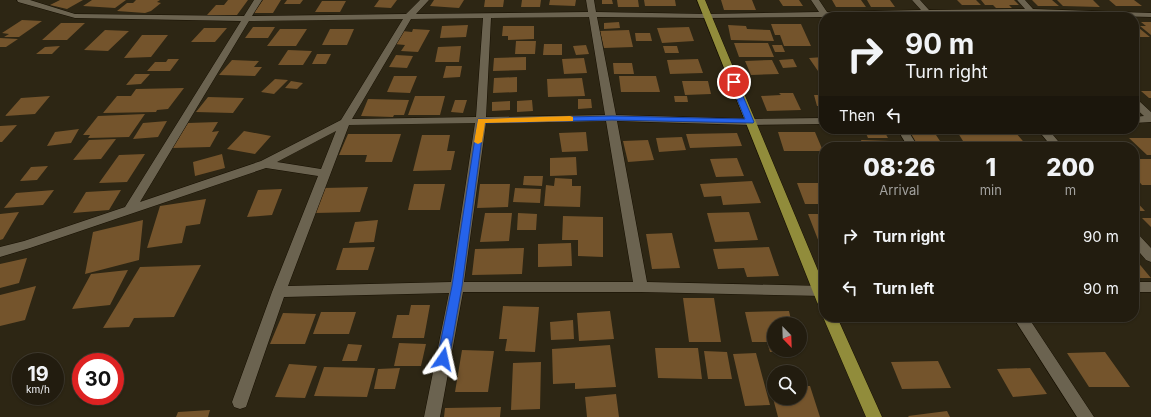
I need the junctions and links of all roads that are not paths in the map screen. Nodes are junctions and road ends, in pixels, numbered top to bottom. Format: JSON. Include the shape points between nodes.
{"nodes":[{"id":1,"x":21,"y":0,"type":"edge"},
{"id":2,"x":258,"y":0,"type":"edge"},
{"id":3,"x":425,"y":0,"type":"edge"},
{"id":4,"x":590,"y":0,"type":"edge"},
{"id":5,"x":701,"y":0,"type":"edge"},
{"id":6,"x":815,"y":0,"type":"edge"},
{"id":7,"x":916,"y":0,"type":"edge"},
{"id":8,"x":1021,"y":0,"type":"edge"},
{"id":9,"x":822,"y":12,"type":"edge"},
{"id":10,"x":926,"y":12,"type":"edge"},
{"id":11,"x":1033,"y":12,"type":"edge"},
{"id":12,"x":591,"y":14,"type":"junction"},
{"id":13,"x":1139,"y":15,"type":"edge"},
{"id":14,"x":1151,"y":15,"type":"edge"},
{"id":15,"x":409,"y":16,"type":"junction"},
{"id":16,"x":487,"y":16,"type":"junction"},
{"id":17,"x":707,"y":16,"type":"junction"},
{"id":18,"x":819,"y":16,"type":"edge"},
{"id":19,"x":246,"y":18,"type":"junction"},
{"id":20,"x":1139,"y":107,"type":"edge"},
{"id":21,"x":612,"y":118,"type":"junction"},
{"id":22,"x":1151,"y":118,"type":"edge"},
{"id":23,"x":1139,"y":119,"type":"edge"},
{"id":24,"x":481,"y":120,"type":"junction"},
{"id":25,"x":819,"y":121,"type":"edge"},
{"id":26,"x":345,"y":122,"type":"junction"},
{"id":27,"x":750,"y":122,"type":"junction"},
{"id":28,"x":1046,"y":134,"type":"edge"},
{"id":29,"x":1054,"y":142,"type":"edge"},
{"id":30,"x":264,"y":164,"type":"junction"},
{"id":31,"x":326,"y":172,"type":"junction"},
{"id":32,"x":130,"y":209,"type":"junction"},
{"id":33,"x":1139,"y":243,"type":"edge"},
{"id":34,"x":0,"y":252,"type":"edge"},
{"id":35,"x":1151,"y":258,"type":"edge"},
{"id":36,"x":457,"y":286,"type":"junction"},
{"id":37,"x":641,"y":287,"type":"junction"},
{"id":38,"x":1139,"y":287,"type":"edge"},
{"id":39,"x":1151,"y":287,"type":"edge"},
{"id":40,"x":819,"y":288,"type":"edge"},
{"id":41,"x":279,"y":292,"type":"junction"},
{"id":42,"x":819,"y":295,"type":"edge"},
{"id":43,"x":832,"y":322,"type":"edge"},
{"id":44,"x":1023,"y":322,"type":"edge"},
{"id":45,"x":240,"y":402,"type":"dead end"},
{"id":46,"x":432,"y":417,"type":"edge"},
{"id":47,"x":874,"y":417,"type":"edge"},
{"id":48,"x":1086,"y":417,"type":"edge"}],
"edges":[{"from":1,"to":19,"type":"street","via":[[75,16]]},
{"from":2,"to":19,"type":"street"},
{"from":3,"to":15,"type":"street"},
{"from":4,"to":12,"type":"street"},
{"from":5,"to":17,"type":"main road"},
{"from":6,"to":9,"type":"street"},
{"from":7,"to":10,"type":"street"},
{"from":8,"to":11,"type":"street"},
{"from":12,"to":16,"type":"street"},
{"from":12,"to":17,"type":"street"},
{"from":12,"to":21,"type":"street"},
{"from":13,"to":14,"type":"street"},
{"from":15,"to":16,"type":"street"},
{"from":15,"to":19,"type":"street"},
{"from":15,"to":26,"type":"street"},
{"from":16,"to":24,"type":"street"},
{"from":17,"to":18,"type":"street"},
{"from":17,"to":27,"type":"main road"},
{"from":19,"to":32,"type":"street"},
{"from":20,"to":22,"type":"street"},
{"from":21,"to":24,"type":"street"},
{"from":21,"to":27,"type":"street"},
{"from":21,"to":37,"type":"street"},
{"from":22,"to":23,"type":"street"},
{"from":24,"to":26,"type":"street"},
{"from":24,"to":36,"type":"street"},
{"from":25,"to":27,"type":"street"},
{"from":26,"to":30,"type":"street"},
{"from":26,"to":31,"type":"street"},
{"from":27,"to":40,"type":"main road"},
{"from":28,"to":29,"type":"street"},
{"from":30,"to":31,"type":"street"},
{"from":30,"to":32,"type":"street"},
{"from":31,"to":41,"type":"street"},
{"from":32,"to":34,"type":"street"},
{"from":33,"to":35,"type":"street"},
{"from":36,"to":37,"type":"street"},
{"from":36,"to":41,"type":"street"},
{"from":36,"to":46,"type":"street"},
{"from":37,"to":42,"type":"street"},
{"from":38,"to":39,"type":"street"},
{"from":41,"to":45,"type":"street"},
{"from":43,"to":47,"type":"main road"},
{"from":44,"to":48,"type":"street"}]}
